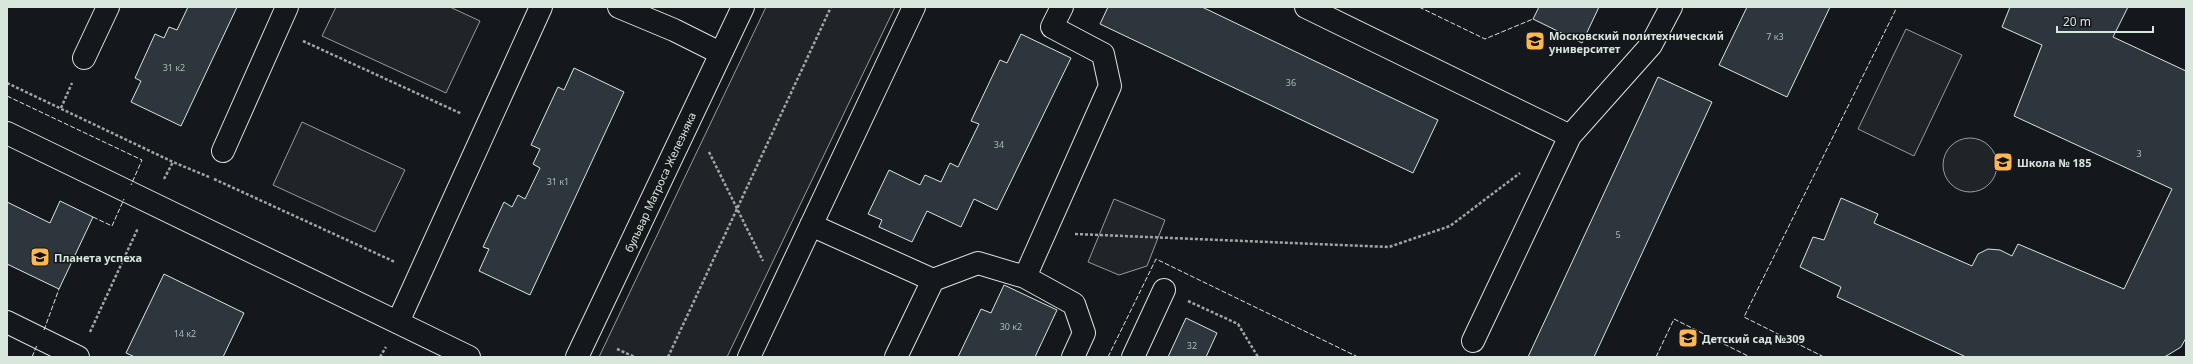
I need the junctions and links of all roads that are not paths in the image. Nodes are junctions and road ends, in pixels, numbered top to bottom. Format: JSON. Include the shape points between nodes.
{"nodes":[{"id":1,"x":108,"y":7,"type":"edge"},
{"id":2,"x":287,"y":7,"type":"edge"},
{"id":3,"x":541,"y":7,"type":"edge"},
{"id":4,"x":619,"y":7,"type":"edge"},
{"id":5,"x":743,"y":7,"type":"edge"},
{"id":6,"x":914,"y":7,"type":"edge"},
{"id":7,"x":1062,"y":7,"type":"edge"},
{"id":8,"x":1306,"y":7,"type":"edge"},
{"id":9,"x":1671,"y":7,"type":"edge"},
{"id":10,"x":720,"y":53,"type":"junction"},
{"id":11,"x":84,"y":58,"type":"dead end"},
{"id":12,"x":7,"y":133,"type":"edge"},
{"id":13,"x":1570,"y":136,"type":"junction"},
{"id":14,"x":223,"y":151,"type":"dead end"},
{"id":15,"x":811,"y":225,"type":"junction"},
{"id":16,"x":1025,"y":277,"type":"junction"},
{"id":17,"x":933,"y":280,"type":"junction"},
{"id":18,"x":1164,"y":290,"type":"road end"},
{"id":19,"x":7,"y":322,"type":"edge"},
{"id":20,"x":398,"y":322,"type":"junction"},
{"id":21,"x":1473,"y":341,"type":"dead end"},
{"id":22,"x":78,"y":357,"type":"edge"},
{"id":23,"x":468,"y":357,"type":"edge"},
{"id":24,"x":577,"y":357,"type":"edge"},
{"id":25,"x":749,"y":357,"type":"edge"},
{"id":26,"x":896,"y":357,"type":"edge"},
{"id":27,"x":1073,"y":357,"type":"edge"},
{"id":28,"x":1133,"y":357,"type":"edge"}],
"edges":[{"from":1,"to":11,"type":"street"},
{"from":2,"to":14,"type":"street"},
{"from":3,"to":20,"type":"street"},
{"from":4,"to":10,"type":"street"},
{"from":5,"to":10,"type":"street","name":"бульвар Матроса Железняка"},
{"from":6,"to":15,"type":"street"},
{"from":7,"to":16,"type":"street","via":[[1052,27],[1103,54],[1110,86]]},
{"from":8,"to":13,"type":"street"},
{"from":9,"to":13,"type":"street","via":[[1651,45]]},
{"from":10,"to":24,"type":"street","name":"бульвар Матроса Железняка"},
{"from":12,"to":20,"type":"street"},
{"from":13,"to":21,"type":"street"},
{"from":15,"to":17,"type":"street"},
{"from":15,"to":25,"type":"street"},
{"from":16,"to":17,"type":"street","via":[[978,263]]},
{"from":16,"to":27,"type":"street","via":[[1074,304],[1084,333]]},
{"from":17,"to":26,"type":"street"},
{"from":18,"to":28,"type":"street"},
{"from":19,"to":22,"type":"street"},
{"from":20,"to":23,"type":"street"}]}
